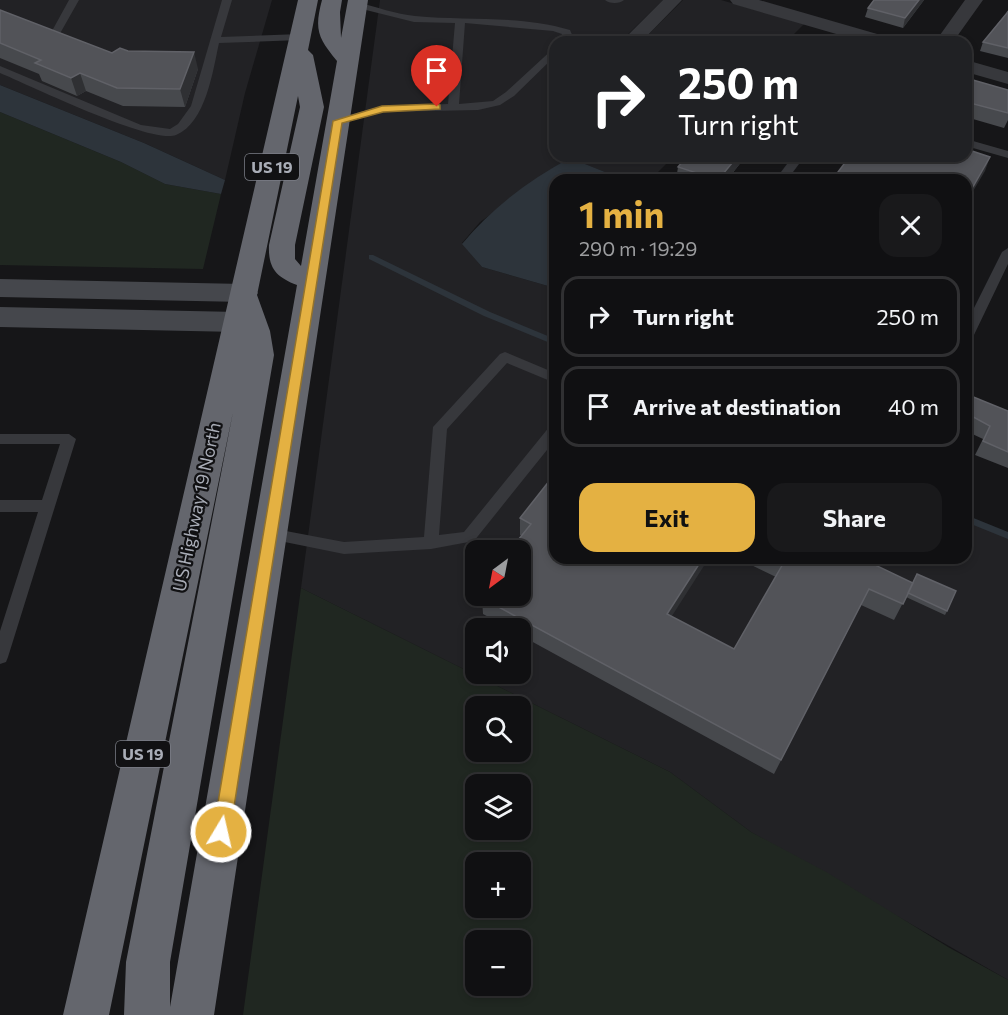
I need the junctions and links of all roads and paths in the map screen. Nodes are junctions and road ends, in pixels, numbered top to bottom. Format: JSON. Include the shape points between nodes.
{"nodes":[{"id":1,"x":74,"y":0,"type":"edge"},
{"id":2,"x":227,"y":0,"type":"edge"},
{"id":3,"x":308,"y":0,"type":"edge"},
{"id":4,"x":610,"y":0,"type":"edge"},
{"id":5,"x":619,"y":0,"type":"edge"},
{"id":6,"x":673,"y":0,"type":"edge"},
{"id":7,"x":739,"y":0,"type":"edge"},
{"id":8,"x":974,"y":0,"type":"edge"},
{"id":9,"x":349,"y":2,"type":"edge"},
{"id":10,"x":460,"y":20,"type":"junction"},
{"id":11,"x":36,"y":28,"type":"edge"},
{"id":12,"x":568,"y":36,"type":"edge"},
{"id":13,"x":636,"y":36,"type":"edge"},
{"id":14,"x":864,"y":36,"type":"edge"},
{"id":15,"x":948,"y":36,"type":"edge"},
{"id":16,"x":300,"y":39,"type":"junction"},
{"id":17,"x":215,"y":40,"type":"junction"},
{"id":18,"x":549,"y":56,"type":"edge"},
{"id":19,"x":972,"y":68,"type":"edge"},
{"id":20,"x":0,"y":69,"type":"edge"},
{"id":21,"x":1008,"y":78,"type":"edge"},
{"id":22,"x":453,"y":107,"type":"junction"},
{"id":23,"x":338,"y":121,"type":"junction"},
{"id":24,"x":972,"y":144,"type":"edge"},
{"id":25,"x":1008,"y":154,"type":"edge"},
{"id":26,"x":1008,"y":252,"type":"edge"},
{"id":27,"x":311,"y":280,"type":"junction"},
{"id":28,"x":0,"y":288,"type":"edge"},
{"id":29,"x":241,"y":308,"type":"junction"},
{"id":30,"x":0,"y":317,"type":"edge"},
{"id":31,"x":972,"y":325,"type":"edge"},
{"id":32,"x":549,"y":375,"type":"edge"},
{"id":33,"x":549,"y":437,"type":"edge"},
{"id":34,"x":0,"y":439,"type":"edge"},
{"id":35,"x":0,"y":506,"type":"edge"},
{"id":36,"x":48,"y":506,"type":"junction"},
{"id":37,"x":270,"y":534,"type":"junction"},
{"id":38,"x":431,"y":543,"type":"junction"},
{"id":39,"x":0,"y":657,"type":"edge"},
{"id":40,"x":86,"y":1015,"type":"edge"},
{"id":41,"x":147,"y":1015,"type":"edge"},
{"id":42,"x":191,"y":1015,"type":"edge"}],
"edges":[{"from":1,"to":11,"type":"lane","via":[[60,37]]},
{"from":2,"to":17,"type":"lane"},
{"from":3,"to":16,"type":"highway","name":"US Highway 19 North","number":"US 19"},
{"from":4,"to":5,"type":"lane"},
{"from":6,"to":13,"type":"street"},
{"from":7,"to":14,"type":"street"},
{"from":8,"to":15,"type":"street"},
{"from":9,"to":10,"type":"lane","via":[[414,19]]},
{"from":9,"to":23,"type":"highway","via":[[348,60]]},
{"from":10,"to":12,"type":"lane","via":[[554,28],[567,32]]},
{"from":10,"to":22,"type":"lane"},
{"from":16,"to":17,"type":"lane"},
{"from":16,"to":27,"type":"highway","via":[[312,107],[282,245],[282,261],[292,273]]},
{"from":16,"to":29,"type":"highway","name":"US Highway 19 North","number":"US 19"},
{"from":17,"to":20,"type":"lane","via":[[195,111],[188,122],[172,133],[139,128]]},
{"from":18,"to":22,"type":"lane","via":[[496,103]]},
{"from":19,"to":21,"type":"street"},
{"from":22,"to":23,"type":"lane","via":[[382,109]]},
{"from":23,"to":27,"type":"highway"},
{"from":24,"to":25,"type":"lane"},
{"from":26,"to":31,"type":"lane"},
{"from":27,"to":37,"type":"highway"},
{"from":28,"to":29,"type":"street"},
{"from":29,"to":30,"type":"street"},
{"from":29,"to":40,"type":"highway","name":"US Highway 19 North","number":"US 19"},
{"from":29,"to":41,"type":"highway","via":[[256,331],[259,355],[148,962]]},
{"from":32,"to":38,"type":"lane","via":[[505,357],[440,427]]},
{"from":33,"to":38,"type":"lane","via":[[469,537]]},
{"from":34,"to":36,"type":"lane","via":[[69,439]]},
{"from":35,"to":36,"type":"lane"},
{"from":36,"to":39,"type":"lane"},
{"from":37,"to":38,"type":"lane","via":[[344,548]]},
{"from":37,"to":42,"type":"highway"}]}
